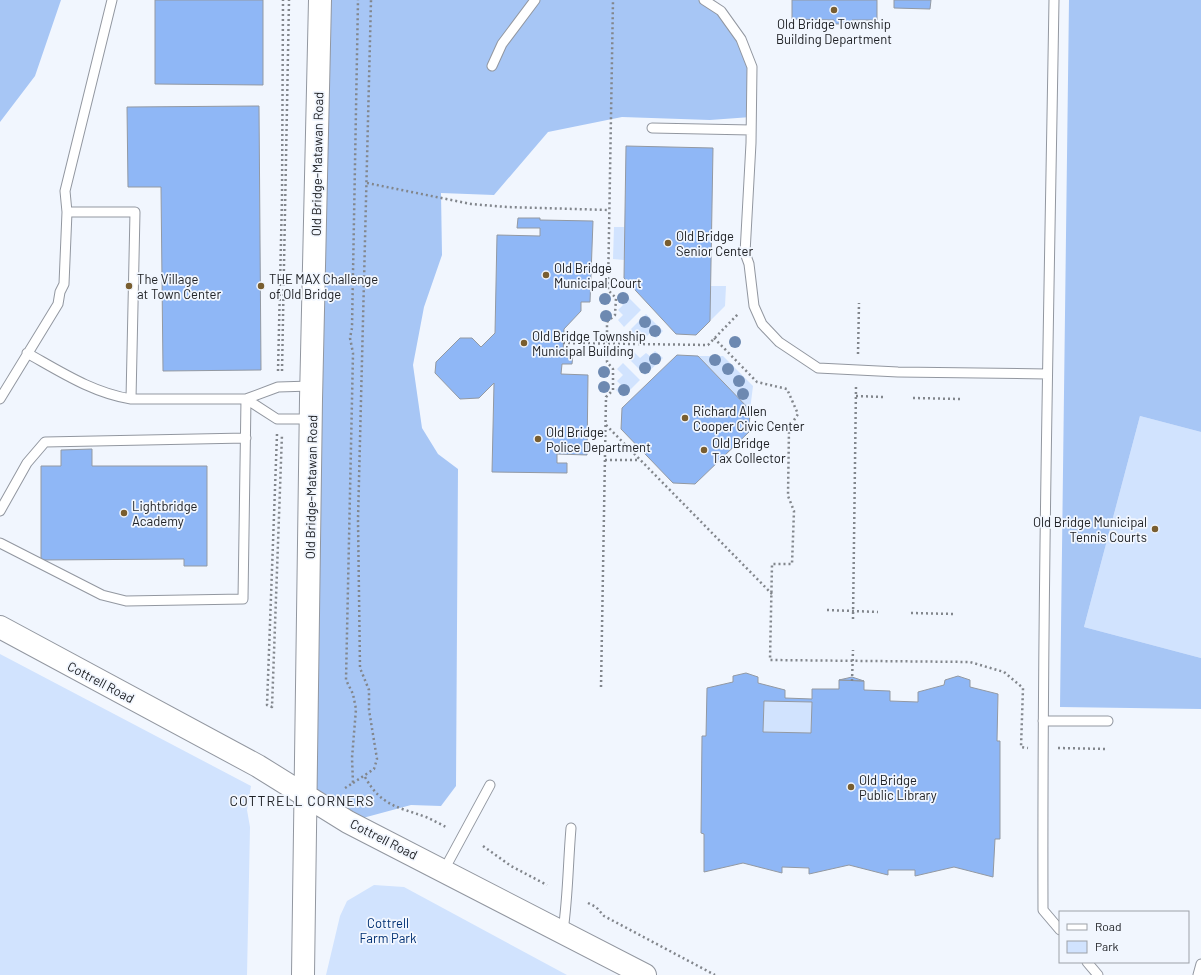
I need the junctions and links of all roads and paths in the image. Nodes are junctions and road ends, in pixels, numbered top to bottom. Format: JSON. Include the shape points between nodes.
{"nodes":[{"id":1,"x":112,"y":0,"type":"edge"},
{"id":2,"x":283,"y":0,"type":"edge"},
{"id":3,"x":289,"y":0,"type":"edge"},
{"id":4,"x":320,"y":0,"type":"edge"},
{"id":5,"x":358,"y":0,"type":"edge"},
{"id":6,"x":371,"y":0,"type":"edge"},
{"id":7,"x":535,"y":0,"type":"edge"},
{"id":8,"x":613,"y":0,"type":"edge"},
{"id":9,"x":704,"y":0,"type":"edge"},
{"id":10,"x":1054,"y":0,"type":"edge"},
{"id":11,"x":492,"y":66,"type":"dead end"},
{"id":12,"x":652,"y":128,"type":"dead end"},
{"id":13,"x":751,"y":130,"type":"junction"},
{"id":14,"x":367,"y":183,"type":"junction"},
{"id":15,"x":609,"y":210,"type":"junction"},
{"id":16,"x":67,"y":212,"type":"junction"},
{"id":17,"x":859,"y":303,"type":"dead end"},
{"id":18,"x":738,"y":314,"type":"dead end"},
{"id":19,"x":714,"y":338,"type":"junction"},
{"id":20,"x":563,"y":343,"type":"dead end"},
{"id":21,"x":607,"y":343,"type":"junction"},
{"id":22,"x":27,"y":353,"type":"junction"},
{"id":23,"x":858,"y":354,"type":"dead end"},
{"id":24,"x":1047,"y":374,"type":"junction"},
{"id":25,"x":312,"y":386,"type":"junction"},
{"id":26,"x":856,"y":386,"type":"dead end"},
{"id":27,"x":280,"y":387,"type":"junction"},
{"id":28,"x":856,"y":396,"type":"junction"},
{"id":29,"x":883,"y":397,"type":"dead end"},
{"id":30,"x":913,"y":398,"type":"dead end"},
{"id":31,"x":0,"y":399,"type":"edge"},
{"id":32,"x":131,"y":399,"type":"junction"},
{"id":33,"x":246,"y":399,"type":"junction"},
{"id":34,"x":960,"y":399,"type":"dead end"},
{"id":35,"x":280,"y":419,"type":"junction"},
{"id":36,"x":311,"y":419,"type":"junction"},
{"id":37,"x":605,"y":425,"type":"junction"},
{"id":38,"x":246,"y":438,"type":"junction"},
{"id":39,"x":605,"y":460,"type":"junction"},
{"id":40,"x":639,"y":460,"type":"junction"},
{"id":41,"x":0,"y":511,"type":"edge"},
{"id":42,"x":0,"y":543,"type":"edge"},
{"id":43,"x":772,"y":594,"type":"junction"},
{"id":44,"x":828,"y":610,"type":"dead end"},
{"id":45,"x":853,"y":611,"type":"junction"},
{"id":46,"x":878,"y":612,"type":"dead end"},
{"id":47,"x":911,"y":613,"type":"dead end"},
{"id":48,"x":954,"y":614,"type":"dead end"},
{"id":49,"x":853,"y":619,"type":"dead end"},
{"id":50,"x":0,"y":627,"type":"edge"},
{"id":51,"x":853,"y":650,"type":"dead end"},
{"id":52,"x":853,"y":660,"type":"junction"},
{"id":53,"x":852,"y":681,"type":"dead end"},
{"id":54,"x":601,"y":687,"type":"dead end"},
{"id":55,"x":1043,"y":721,"type":"junction"},
{"id":56,"x":1108,"y":721,"type":"dead end"},
{"id":57,"x":1029,"y":748,"type":"dead end"},
{"id":58,"x":1058,"y":748,"type":"dead end"},
{"id":59,"x":1108,"y":749,"type":"dead end"},
{"id":60,"x":365,"y":777,"type":"junction"},
{"id":61,"x":353,"y":783,"type":"junction"},
{"id":62,"x":490,"y":785,"type":"dead end"},
{"id":63,"x":344,"y":788,"type":"dead end"},
{"id":64,"x":307,"y":796,"type":"junction"},
{"id":65,"x":446,"y":827,"type":"dead end"},
{"id":66,"x":571,"y":828,"type":"dead end"},
{"id":67,"x":483,"y":846,"type":"dead end"},
{"id":68,"x":444,"y":870,"type":"junction"},
{"id":69,"x":547,"y":886,"type":"dead end"},
{"id":70,"x":588,"y":903,"type":"dead end"},
{"id":71,"x":1059,"y":929,"type":"edge"},
{"id":72,"x":563,"y":931,"type":"junction"},
{"id":73,"x":1088,"y":963,"type":"edge"},
{"id":74,"x":1201,"y":964,"type":"edge"},
{"id":75,"x":303,"y":975,"type":"edge"},
{"id":76,"x":645,"y":975,"type":"edge"},
{"id":77,"x":715,"y":975,"type":"edge"},
{"id":78,"x":1098,"y":975,"type":"edge"},
{"id":79,"x":1198,"y":975,"type":"edge"}],
"edges":[{"from":1,"to":16,"type":"lane","via":[[65,191]]},
{"from":2,"to":27,"type":"path"},
{"from":3,"to":27,"type":"path"},
{"from":4,"to":25,"type":"main road","name":"Old Bridge-Matawan Road"},
{"from":5,"to":61,"type":"path","via":[[350,338],[353,353],[346,680],[353,694],[356,709],[352,758]]},
{"from":6,"to":14,"type":"path"},
{"from":7,"to":11,"type":"lane","via":[[502,44]]},
{"from":8,"to":15,"type":"path"},
{"from":9,"to":13,"type":"lane","via":[[721,11],[741,39],[752,68]]},
{"from":10,"to":24,"type":"lane"},
{"from":12,"to":13,"type":"lane"},
{"from":13,"to":24,"type":"lane","via":[[746,253],[750,264],[751,290],[754,306],[762,324],[780,342],[818,368]]},
{"from":14,"to":15,"type":"path","via":[[471,204]]},
{"from":14,"to":60,"type":"path","via":[[358,520],[360,668],[370,690],[368,710],[377,759],[374,769]]},
{"from":15,"to":21,"type":"path","via":[[608,290],[616,298],[615,315],[607,322]]},
{"from":16,"to":22,"type":"lane","via":[[64,284],[58,304]]},
{"from":16,"to":32,"type":"lane","via":[[135,212]]},
{"from":17,"to":23,"type":"path"},
{"from":18,"to":19,"type":"path"},
{"from":19,"to":21,"type":"path","via":[[708,345]]},
{"from":19,"to":43,"type":"path","via":[[757,382],[787,388],[798,414],[789,428],[788,496],[794,511],[792,564],[772,564]]},
{"from":20,"to":21,"type":"path"},
{"from":21,"to":37,"type":"path","via":[[606,362],[613,369],[613,390],[606,397]]},
{"from":22,"to":31,"type":"lane"},
{"from":22,"to":32,"type":"lane","via":[[91,388],[112,396]]},
{"from":24,"to":55,"type":"lane"},
{"from":25,"to":27,"type":"lane"},
{"from":25,"to":36,"type":"main road","name":"Old Bridge-Matawan Road"},
{"from":26,"to":28,"type":"path"},
{"from":27,"to":33,"type":"lane"},
{"from":28,"to":29,"type":"path"},
{"from":28,"to":45,"type":"path"},
{"from":30,"to":34,"type":"path"},
{"from":32,"to":33,"type":"lane"},
{"from":33,"to":35,"type":"lane"},
{"from":33,"to":38,"type":"lane"},
{"from":35,"to":35,"type":"path","via":[[267,705],[272,707]]},
{"from":35,"to":36,"type":"lane"},
{"from":36,"to":64,"type":"main road","name":"Old Bridge-Matawan Road"},
{"from":37,"to":39,"type":"path"},
{"from":37,"to":40,"type":"path"},
{"from":38,"to":41,"type":"lane","via":[[45,442],[26,463]]},
{"from":38,"to":42,"type":"lane","via":[[243,599],[126,601],[102,595]]},
{"from":39,"to":40,"type":"path"},
{"from":39,"to":54,"type":"path"},
{"from":40,"to":43,"type":"path"},
{"from":43,"to":52,"type":"path","via":[[770,660]]},
{"from":44,"to":45,"type":"path"},
{"from":45,"to":46,"type":"path"},
{"from":45,"to":49,"type":"path"},
{"from":47,"to":48,"type":"path"},
{"from":50,"to":64,"type":"main road","name":"Cottrell Road","via":[[258,766]]},
{"from":51,"to":52,"type":"path"},
{"from":52,"to":53,"type":"path"},
{"from":52,"to":57,"type":"path","via":[[970,662],[1004,672],[1023,688],[1021,747]]},
{"from":55,"to":56,"type":"lane"},
{"from":55,"to":71,"type":"lane","via":[[1043,910]]},
{"from":58,"to":59,"type":"path"},
{"from":60,"to":61,"type":"path"},
{"from":60,"to":65,"type":"path","via":[[378,796],[388,803]]},
{"from":61,"to":63,"type":"path"},
{"from":62,"to":68,"type":"lane"},
{"from":64,"to":68,"type":"main road","name":"Cottrell Road","via":[[348,822]]},
{"from":64,"to":75,"type":"main road","name":"Old Bridge-Matawan Road"},
{"from":66,"to":72,"type":"lane","via":[[568,895]]},
{"from":67,"to":69,"type":"path"},
{"from":68,"to":72,"type":"main road","name":"Cottrell Road"},
{"from":70,"to":77,"type":"path","via":[[604,916]]},
{"from":72,"to":76,"type":"main road","name":"Cottrell Road"},
{"from":73,"to":78,"type":"lane"},
{"from":74,"to":79,"type":"lane"}]}
